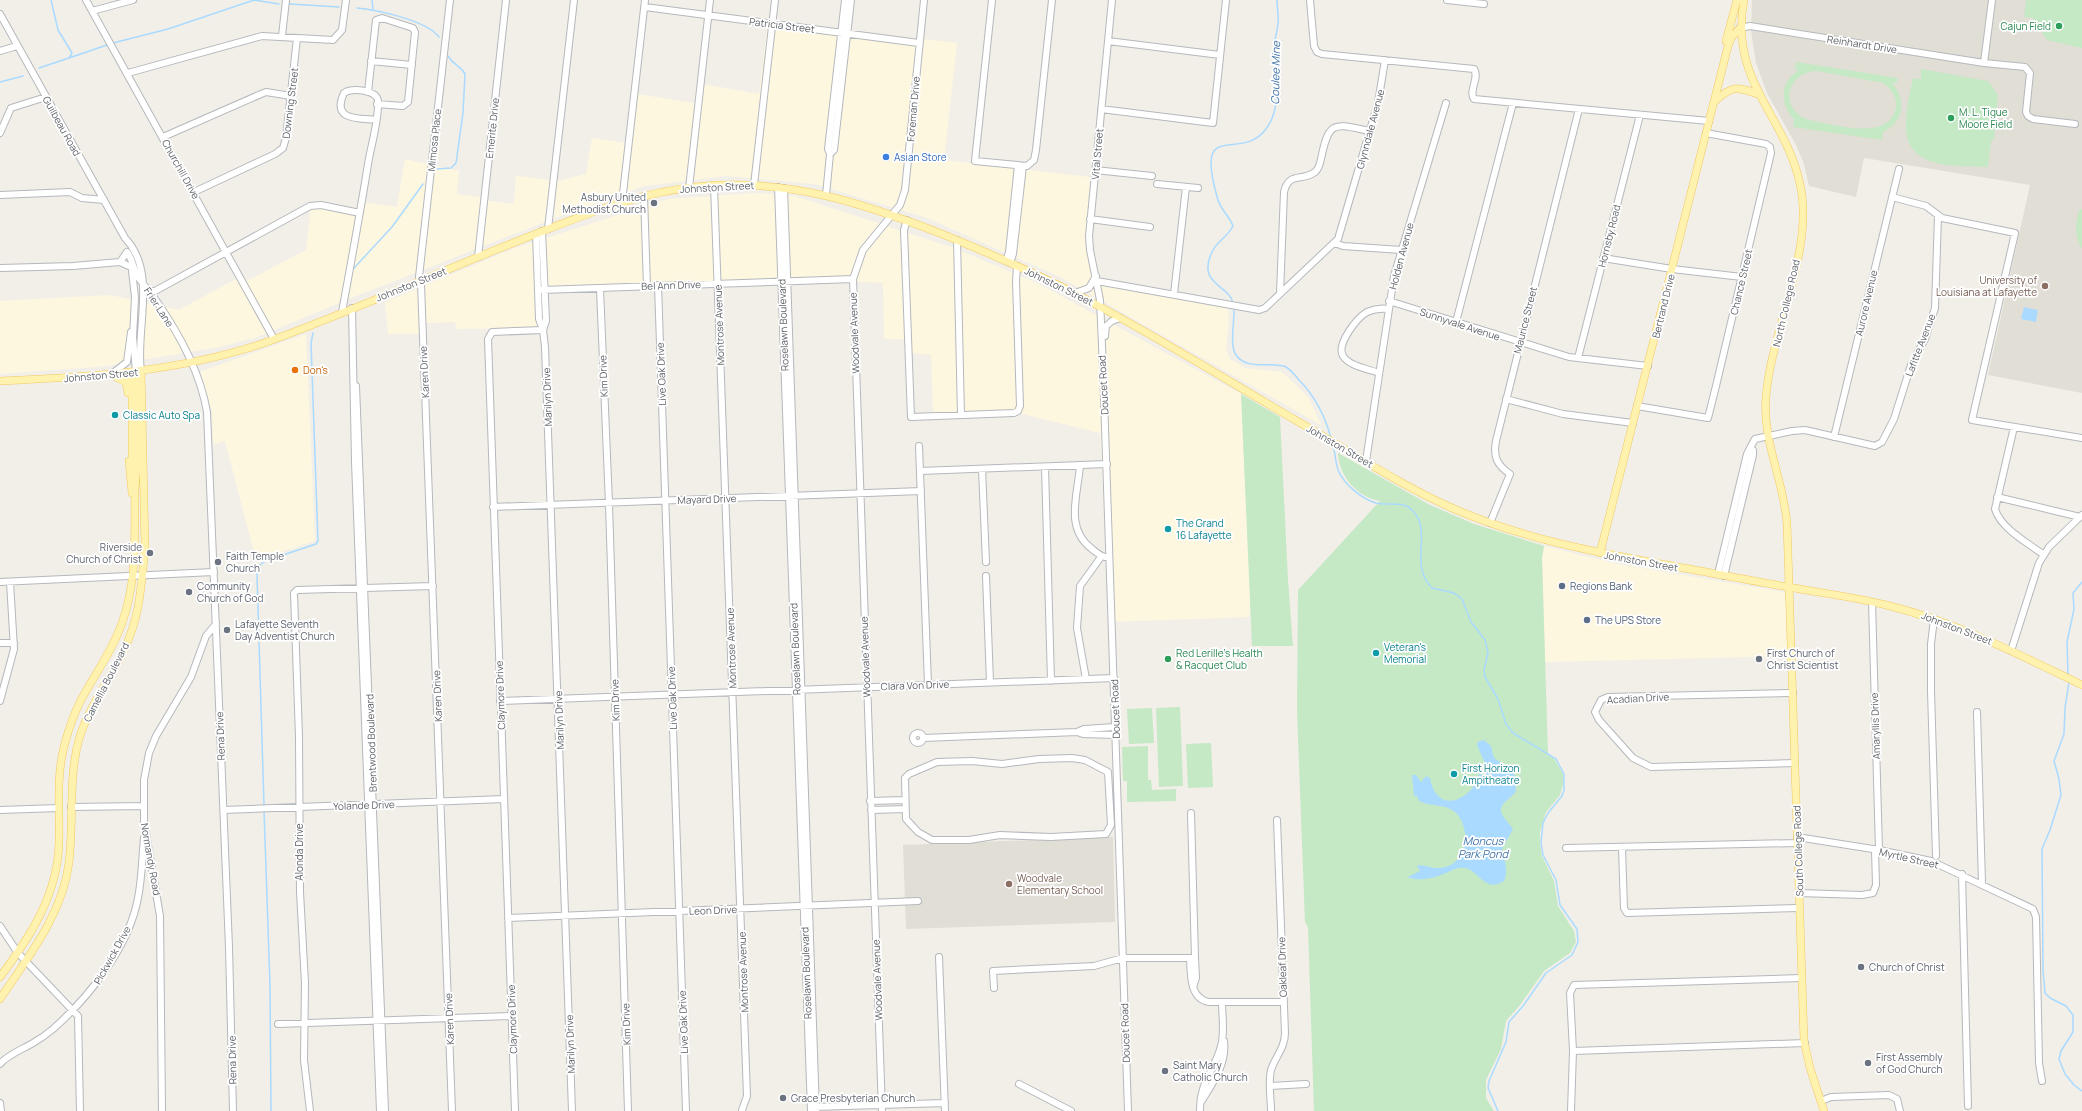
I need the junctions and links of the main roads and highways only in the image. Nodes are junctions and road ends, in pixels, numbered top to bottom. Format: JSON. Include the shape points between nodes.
{"nodes":[{"id":1,"x":1737,"y":0,"type":"edge"},
{"id":2,"x":1744,"y":0,"type":"edge"},
{"id":3,"x":1740,"y":28,"type":"junction"},
{"id":4,"x":1725,"y":58,"type":"junction"},
{"id":5,"x":1760,"y":95,"type":"junction"},
{"id":6,"x":1714,"y":102,"type":"junction"},
{"id":7,"x":139,"y":372,"type":"junction"},
{"id":8,"x":127,"y":373,"type":"junction"},
{"id":9,"x":109,"y":374,"type":"junction"},
{"id":10,"x":0,"y":381,"type":"edge"},
{"id":11,"x":136,"y":480,"type":"junction"},
{"id":12,"x":135,"y":506,"type":"junction"},
{"id":13,"x":145,"y":528,"type":"junction"},
{"id":14,"x":1600,"y":553,"type":"junction"},
{"id":15,"x":1788,"y":587,"type":"junction"},
{"id":16,"x":2080,"y":684,"type":"edge"},
{"id":17,"x":0,"y":977,"type":"edge"},
{"id":18,"x":0,"y":998,"type":"edge"},
{"id":19,"x":1824,"y":1111,"type":"edge"}],
"edges":[{"from":1,"to":4,"type":"main road","name":"Bertrand Drive","via":[[1727,38]]},
{"from":2,"to":3,"type":"main road","name":"Bertrand Drive"},
{"from":3,"to":4,"type":"main road","name":"Bertrand Drive","via":[[1731,38]]},
{"from":3,"to":5,"type":"main road","name":"North College Road","via":[[1746,62]]},
{"from":4,"to":6,"type":"main road","name":"Bertrand Drive"},
{"from":5,"to":6,"type":"main road","via":[[1746,89],[1734,88]]},
{"from":5,"to":15,"type":"main road","name":"North College Road","via":[[1795,165],[1803,209],[1799,251],[1766,394],[1767,436],[1785,503]]},
{"from":6,"to":14,"type":"main road","name":"Bertrand Drive"},
{"from":7,"to":8,"type":"main road","name":"Johnston Street"},
{"from":7,"to":11,"type":"main road","name":"Camellia Boulevard"},
{"from":7,"to":13,"type":"main road","name":"Camellia Boulevard"},
{"from":7,"to":14,"type":"main road","name":"Johnston Street","via":[[193,363],[274,339],[542,231],[622,202],[689,188],[754,185],[781,187],[826,195],[892,214],[1011,263],[1075,293],[1120,318],[1444,504],[1530,536]]},
{"from":8,"to":9,"type":"main road","name":"Johnston Street"},
{"from":8,"to":11,"type":"main road","via":[[131,383],[132,465]]},
{"from":9,"to":10,"type":"main road","name":"Johnston Street"},
{"from":9,"to":12,"type":"main road","via":[[122,379],[128,387],[128,456]]},
{"from":11,"to":12,"type":"main road","name":"Camellia Boulevard"},
{"from":11,"to":13,"type":"main road","via":[[140,491],[141,518]]},
{"from":12,"to":17,"type":"main road","name":"Camellia Boulevard","via":[[134,575],[127,609],[117,637],[70,726],[61,762],[59,843],[55,878],[41,916]]},
{"from":13,"to":18,"type":"main road","name":"Camellia Boulevard","via":[[144,575],[136,619],[125,648],[92,706],[81,735],[73,772],[71,839],[66,878],[52,917]]},
{"from":14,"to":15,"type":"main road","name":"Johnston Street"},
{"from":15,"to":16,"type":"main road","name":"Johnston Street","via":[[1872,602],[1934,619],[2011,651]]},
{"from":15,"to":19,"type":"main road","name":"South College Road","via":[[1805,1043]]}]}
